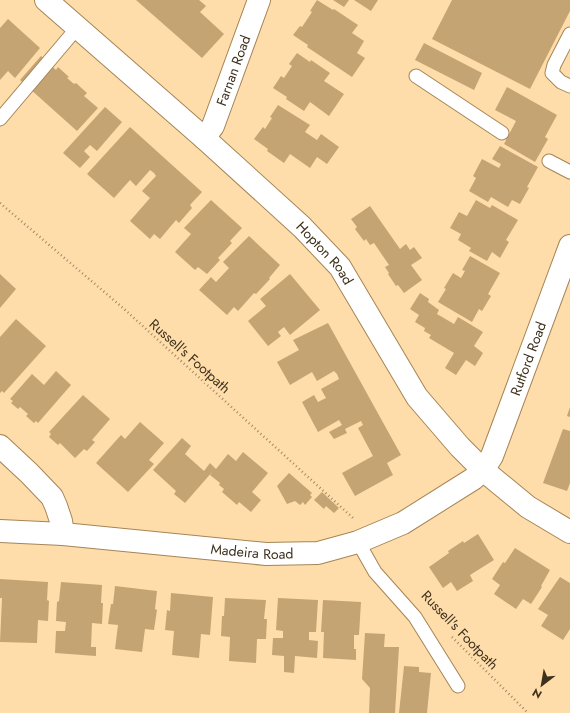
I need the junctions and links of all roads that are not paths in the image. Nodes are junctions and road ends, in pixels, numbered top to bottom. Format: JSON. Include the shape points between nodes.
{"nodes":[{"id":1,"x":46,"y":0,"type":"edge"},
{"id":2,"x":259,"y":0,"type":"edge"},
{"id":3,"x":78,"y":28,"type":"junction"},
{"id":4,"x":570,"y":34,"type":"edge"},
{"id":5,"x":416,"y":76,"type":"dead end"},
{"id":6,"x":570,"y":86,"type":"edge"},
{"id":7,"x":0,"y":119,"type":"edge"},
{"id":8,"x":502,"y":133,"type":"dead end"},
{"id":9,"x":204,"y":138,"type":"junction"},
{"id":10,"x":549,"y":161,"type":"dead end"},
{"id":11,"x":570,"y":172,"type":"edge"},
{"id":12,"x":570,"y":246,"type":"edge"},
{"id":13,"x":0,"y":446,"type":"edge"},
{"id":14,"x":483,"y":470,"type":"junction"},
{"id":15,"x":0,"y":531,"type":"edge"},
{"id":16,"x":570,"y":532,"type":"edge"},
{"id":17,"x":63,"y":534,"type":"junction"},
{"id":18,"x":358,"y":542,"type":"junction"},
{"id":19,"x":458,"y":686,"type":"dead end"}],
"edges":[{"from":1,"to":3,"type":"street","name":"Hopton Road"},
{"from":2,"to":9,"type":"street","name":"Farnan Road","via":[[214,126]]},
{"from":3,"to":7,"type":"lane"},
{"from":3,"to":9,"type":"street","name":"Hopton Road"},
{"from":4,"to":6,"type":"lane","via":[[552,73],[561,82]]},
{"from":5,"to":8,"type":"lane"},
{"from":9,"to":14,"type":"street","name":"Hopton Road","via":[[302,227],[340,267],[418,398]]},
{"from":10,"to":11,"type":"lane"},
{"from":12,"to":14,"type":"street","name":"Rutford Road","via":[[492,456]]},
{"from":13,"to":17,"type":"street","via":[[52,497]]},
{"from":14,"to":16,"type":"street","name":"Hopton Road","via":[[528,507]]},
{"from":14,"to":18,"type":"street","name":"Madeira Road","via":[[403,523]]},
{"from":15,"to":17,"type":"street","name":"Madeira Road"},
{"from":17,"to":18,"type":"street","name":"Madeira Road","via":[[266,554],[318,553]]},
{"from":18,"to":19,"type":"lane","via":[[375,572],[415,617]]}]}
